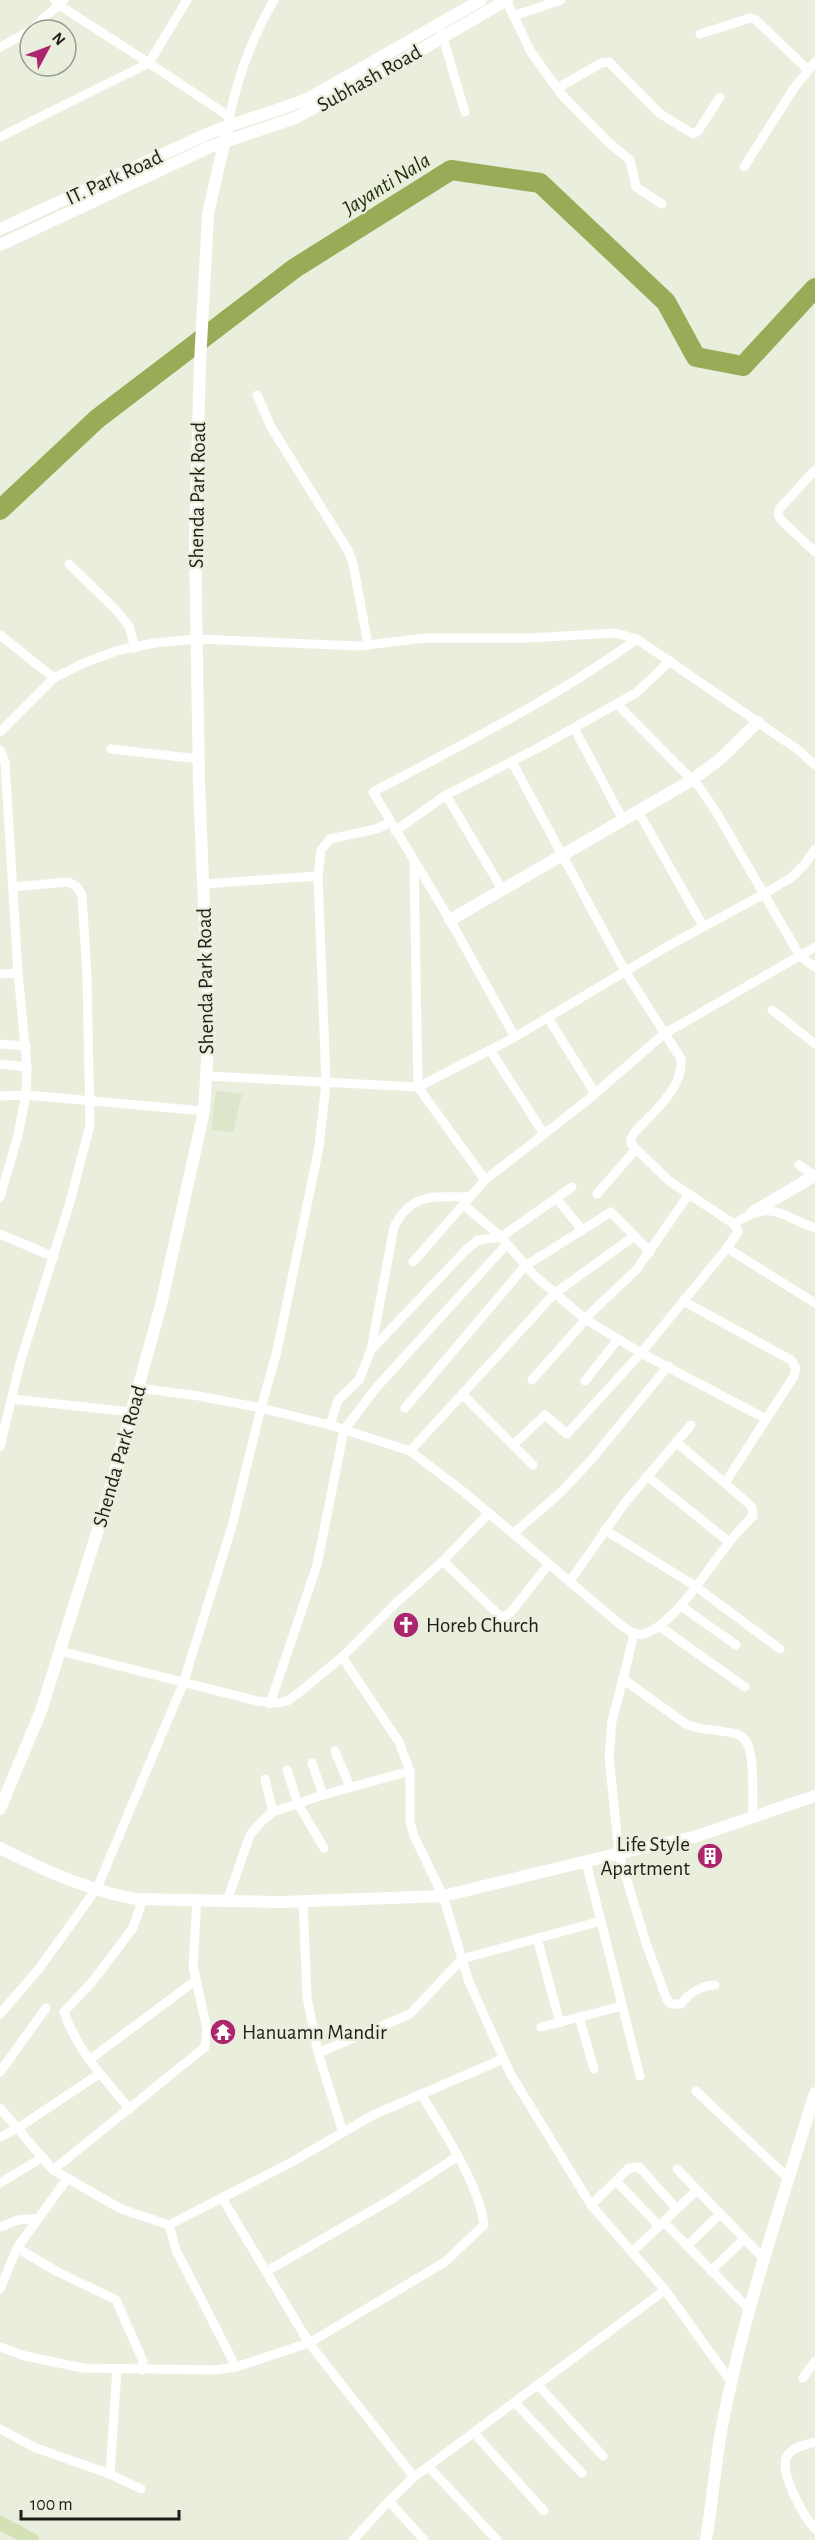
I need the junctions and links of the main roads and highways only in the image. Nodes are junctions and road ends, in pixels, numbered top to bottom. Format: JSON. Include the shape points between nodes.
{"nodes":[{"id":1,"x":481,"y":0,"type":"edge"},
{"id":2,"x":506,"y":0,"type":"edge"},
{"id":3,"x":441,"y":32,"type":"junction"},
{"id":4,"x":229,"y":121,"type":"junction"},
{"id":5,"x":225,"y":142,"type":"junction"},
{"id":6,"x":0,"y":229,"type":"edge"},
{"id":7,"x":0,"y":245,"type":"edge"},
{"id":8,"x":758,"y":722,"type":"road end"},
{"id":9,"x":450,"y":920,"type":"road end"},
{"id":10,"x":815,"y":1176,"type":"edge"},
{"id":11,"x":753,"y":1212,"type":"road end"},
{"id":12,"x":815,"y":1796,"type":"edge"},
{"id":13,"x":1,"y":1806,"type":"edge"},
{"id":14,"x":0,"y":1848,"type":"edge"},
{"id":15,"x":815,"y":2093,"type":"edge"},
{"id":16,"x":0,"y":2523,"type":"edge"},
{"id":17,"x":32,"y":2540,"type":"edge"},
{"id":18,"x":706,"y":2540,"type":"edge"}],
"edges":[{"from":1,"to":3,"type":"main road","name":"Subhash Road"},
{"from":2,"to":3,"type":"main road","name":"Subhash Road"},
{"from":3,"to":4,"type":"main road","name":"Subhash Road","via":[[311,98],[279,111]]},
{"from":3,"to":5,"type":"main road","name":"Subhash Road","via":[[295,118]]},
{"from":4,"to":5,"type":"main road","name":"Shenda Park Road"},
{"from":4,"to":6,"type":"main road","name":"IT. Park Road"},
{"from":5,"to":7,"type":"main road","name":"IT. Park Road"},
{"from":5,"to":13,"type":"main road","name":"Shenda Park Road","via":[[208,214],[195,542],[209,1029],[204,1111],[161,1305],[105,1507],[41,1711]]},
{"from":8,"to":9,"type":"main road","via":[[692,780]]},
{"from":10,"to":11,"type":"main road"},
{"from":12,"to":14,"type":"main road","via":[[694,1837],[443,1896],[303,1901],[128,1898],[46,1871]]},
{"from":15,"to":18,"type":"main road","via":[[732,2383]]},
{"from":16,"to":17,"type":"main road"}]}
